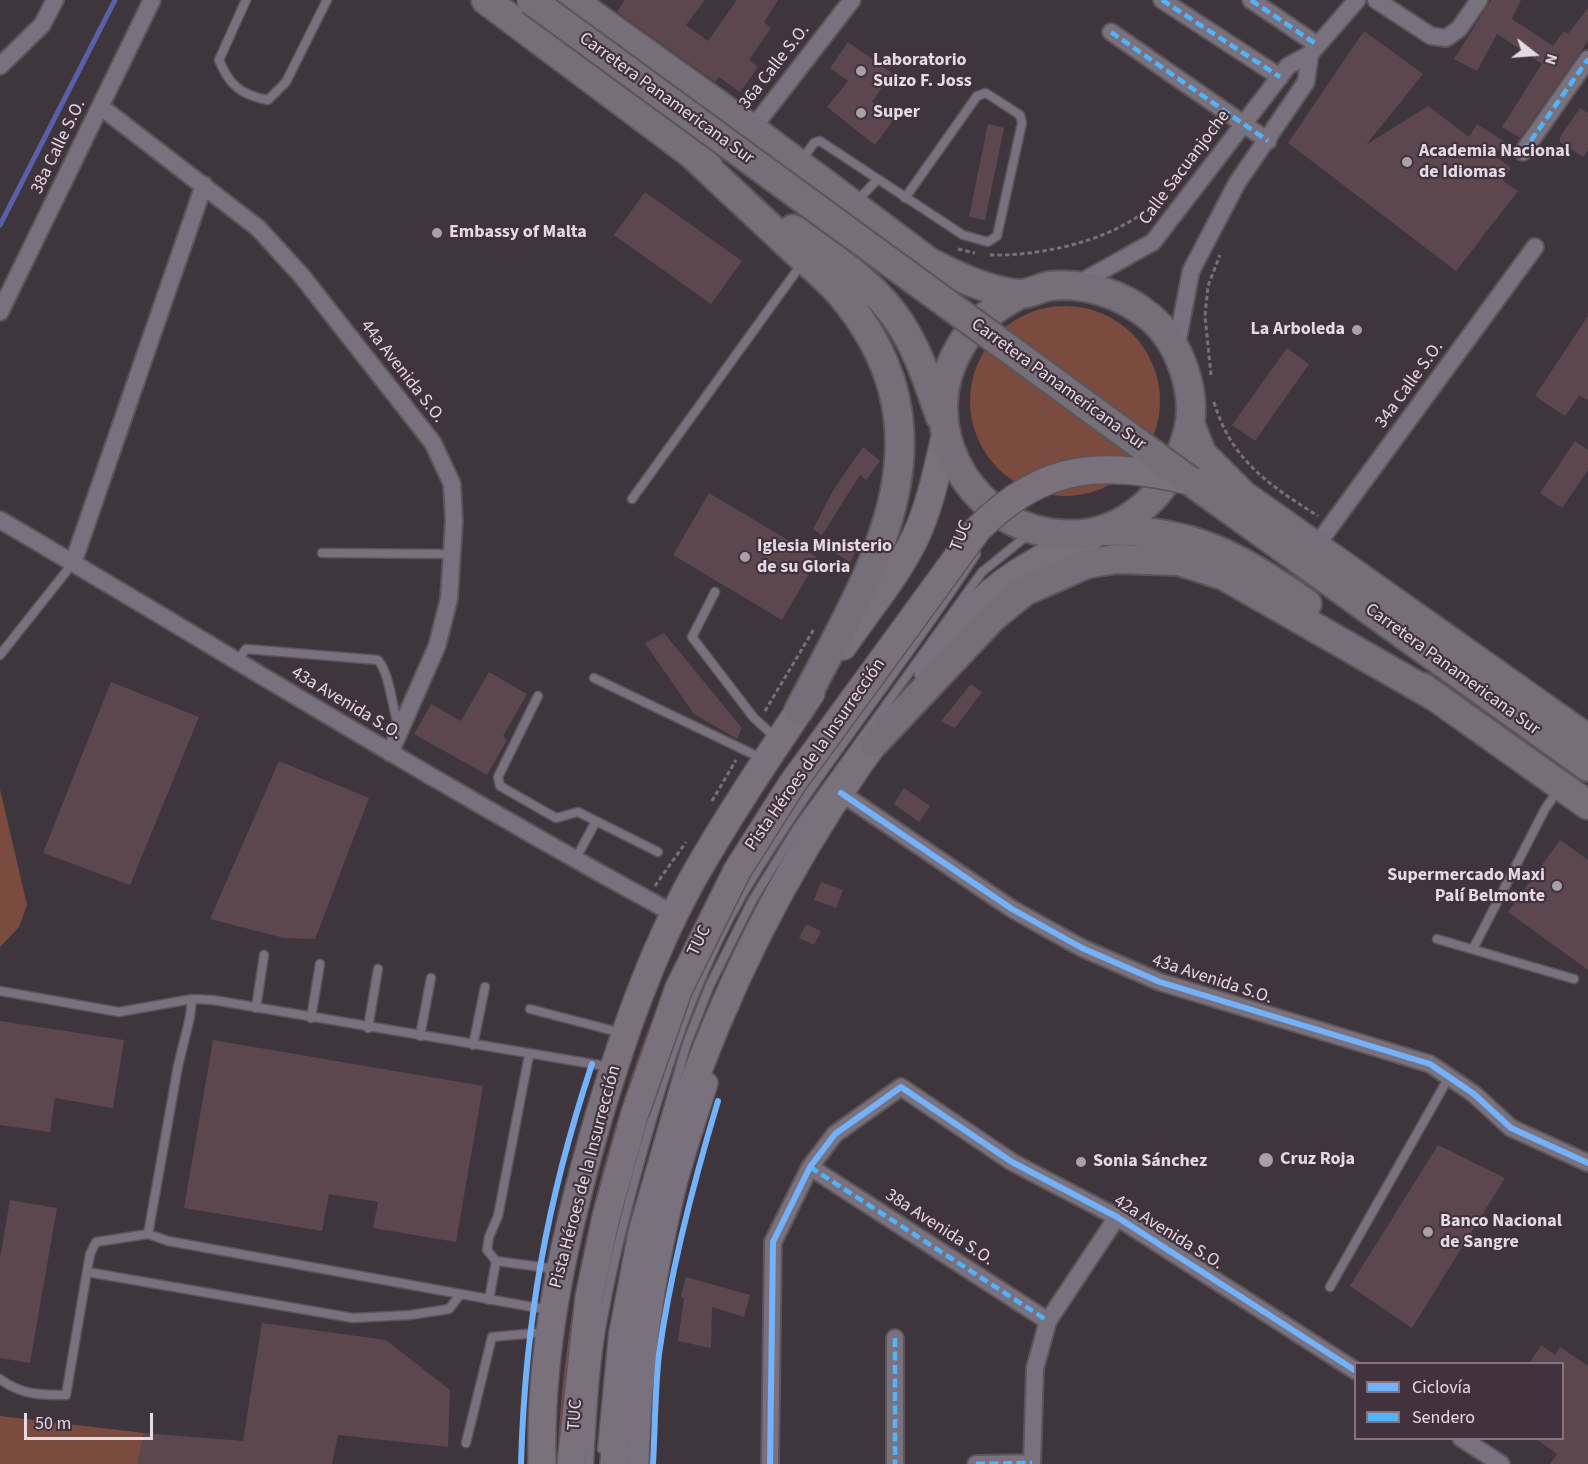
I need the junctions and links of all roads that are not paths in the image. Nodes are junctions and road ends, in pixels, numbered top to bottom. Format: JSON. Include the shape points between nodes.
{"nodes":[{"id":1,"x":55,"y":0,"type":"edge"},
{"id":2,"x":152,"y":0,"type":"edge"},
{"id":3,"x":246,"y":0,"type":"edge"},
{"id":4,"x":327,"y":0,"type":"edge"},
{"id":5,"x":486,"y":0,"type":"edge"},
{"id":6,"x":531,"y":0,"type":"edge"},
{"id":7,"x":852,"y":0,"type":"edge"},
{"id":8,"x":1162,"y":0,"type":"edge"},
{"id":9,"x":1251,"y":0,"type":"edge"},
{"id":10,"x":1357,"y":0,"type":"edge"},
{"id":11,"x":1376,"y":0,"type":"edge"},
{"id":12,"x":1479,"y":0,"type":"edge"},
{"id":13,"x":582,"y":3,"type":"edge"},
{"id":14,"x":1110,"y":32,"type":"dead end"},
{"id":15,"x":1313,"y":49,"type":"junction"},
{"id":16,"x":1588,"y":59,"type":"edge"},
{"id":17,"x":0,"y":66,"type":"edge"},
{"id":18,"x":1280,"y":77,"type":"junction"},
{"id":19,"x":101,"y":107,"type":"junction"},
{"id":20,"x":1244,"y":123,"type":"junction"},
{"id":21,"x":752,"y":129,"type":"junction"},
{"id":22,"x":1268,"y":141,"type":"junction"},
{"id":23,"x":1523,"y":152,"type":"dead end"},
{"id":24,"x":798,"y":164,"type":"junction"},
{"id":25,"x":877,"y":180,"type":"junction"},
{"id":26,"x":204,"y":185,"type":"junction"},
{"id":27,"x":905,"y":198,"type":"junction"},
{"id":28,"x":853,"y":205,"type":"junction"},
{"id":29,"x":1535,"y":247,"type":"dead end"},
{"id":30,"x":809,"y":251,"type":"junction"},
{"id":31,"x":1075,"y":285,"type":"junction"},
{"id":32,"x":1020,"y":294,"type":"junction"},
{"id":33,"x":0,"y":312,"type":"edge"},
{"id":34,"x":1176,"y":350,"type":"junction"},
{"id":35,"x":1190,"y":424,"type":"junction"},
{"id":36,"x":944,"y":432,"type":"junction"},
{"id":37,"x":1190,"y":481,"type":"junction"},
{"id":38,"x":978,"y":497,"type":"junction"},
{"id":39,"x":632,"y":499,"type":"dead end"},
{"id":40,"x":0,"y":520,"type":"edge"},
{"id":41,"x":1040,"y":531,"type":"junction"},
{"id":42,"x":1103,"y":531,"type":"junction"},
{"id":43,"x":982,"y":540,"type":"dead end"},
{"id":44,"x":1316,"y":546,"type":"junction"},
{"id":45,"x":979,"y":550,"type":"dead end"},
{"id":46,"x":322,"y":553,"type":"dead end"},
{"id":47,"x":452,"y":554,"type":"junction"},
{"id":48,"x":73,"y":563,"type":"junction"},
{"id":49,"x":715,"y":592,"type":"dead end"},
{"id":50,"x":0,"y":655,"type":"edge"},
{"id":51,"x":237,"y":662,"type":"junction"},
{"id":52,"x":594,"y":678,"type":"dead end"},
{"id":53,"x":538,"y":696,"type":"dead end"},
{"id":54,"x":1438,"y":698,"type":"junction"},
{"id":55,"x":799,"y":710,"type":"junction"},
{"id":56,"x":400,"y":730,"type":"junction"},
{"id":57,"x":1588,"y":739,"type":"edge"},
{"id":58,"x":874,"y":742,"type":"junction"},
{"id":59,"x":762,"y":750,"type":"junction"},
{"id":60,"x":390,"y":753,"type":"junction"},
{"id":61,"x":1588,"y":767,"type":"edge"},
{"id":62,"x":1562,"y":786,"type":"junction"},
{"id":63,"x":841,"y":793,"type":"junction"},
{"id":64,"x":1588,"y":805,"type":"edge"},
{"id":65,"x":596,"y":821,"type":"junction"},
{"id":66,"x":658,"y":852,"type":"dead end"},
{"id":67,"x":574,"y":861,"type":"junction"},
{"id":68,"x":675,"y":915,"type":"junction"},
{"id":69,"x":767,"y":917,"type":"junction"},
{"id":70,"x":1437,"y":939,"type":"dead end"},
{"id":71,"x":1473,"y":949,"type":"junction"},
{"id":72,"x":264,"y":955,"type":"dead end"},
{"id":73,"x":320,"y":964,"type":"dead end"},
{"id":74,"x":378,"y":969,"type":"dead end"},
{"id":75,"x":431,"y":978,"type":"dead end"},
{"id":76,"x":1574,"y":979,"type":"dead end"},
{"id":77,"x":485,"y":987,"type":"dead end"},
{"id":78,"x":0,"y":991,"type":"edge"},
{"id":79,"x":192,"y":999,"type":"junction"},
{"id":80,"x":256,"y":1008,"type":"junction"},
{"id":81,"x":530,"y":1009,"type":"dead end"},
{"id":82,"x":311,"y":1018,"type":"junction"},
{"id":83,"x":368,"y":1028,"type":"junction"},
{"id":84,"x":625,"y":1034,"type":"junction"},
{"id":85,"x":420,"y":1036,"type":"junction"},
{"id":86,"x":473,"y":1045,"type":"junction"},
{"id":87,"x":529,"y":1054,"type":"junction"},
{"id":88,"x":614,"y":1067,"type":"junction"},
{"id":89,"x":1449,"y":1077,"type":"junction"},
{"id":90,"x":1588,"y":1163,"type":"edge"},
{"id":91,"x":810,"y":1167,"type":"junction"},
{"id":92,"x":1117,"y":1217,"type":"junction"},
{"id":93,"x":148,"y":1234,"type":"junction"},
{"id":94,"x":496,"y":1261,"type":"junction"},
{"id":95,"x":560,"y":1270,"type":"junction"},
{"id":96,"x":87,"y":1272,"type":"junction"},
{"id":97,"x":1330,"y":1287,"type":"dead end"},
{"id":98,"x":460,"y":1295,"type":"junction"},
{"id":99,"x":489,"y":1300,"type":"junction"},
{"id":100,"x":552,"y":1321,"type":"junction"},
{"id":101,"x":1048,"y":1321,"type":"junction"},
{"id":102,"x":895,"y":1338,"type":"dead end"},
{"id":103,"x":1354,"y":1370,"type":"edge"},
{"id":104,"x":0,"y":1379,"type":"edge"},
{"id":105,"x":1464,"y":1440,"type":"edge"},
{"id":106,"x":466,"y":1443,"type":"dead end"},
{"id":107,"x":1032,"y":1463,"type":"edge"},
{"id":108,"x":542,"y":1464,"type":"edge"},
{"id":109,"x":571,"y":1464,"type":"edge"},
{"id":110,"x":589,"y":1464,"type":"edge"},
{"id":111,"x":601,"y":1464,"type":"edge"},
{"id":112,"x":614,"y":1464,"type":"edge"},
{"id":113,"x":638,"y":1464,"type":"edge"},
{"id":114,"x":770,"y":1464,"type":"edge"},
{"id":115,"x":895,"y":1464,"type":"edge"},
{"id":116,"x":976,"y":1464,"type":"edge"},
{"id":117,"x":1501,"y":1464,"type":"edge"}],
"edges":[{"from":1,"to":17,"type":"street","via":[[42,25]]},
{"from":2,"to":19,"type":"street","name":"38a Calle S.O."},
{"from":3,"to":4,"type":"lane","via":[[219,60],[227,80],[251,97],[268,100],[286,82]]},
{"from":5,"to":30,"type":"highway","name":"Carretera Panamericana Sur","via":[[693,156]]},
{"from":6,"to":37,"type":"highway","name":"Carretera Panamericana Sur","bridge":true},
{"from":7,"to":21,"type":"street","name":"36a Calle S.O."},
{"from":8,"to":18,"type":"street"},
{"from":9,"to":15,"type":"street"},
{"from":10,"to":15,"type":"street","name":"Calle Sacuanjoche"},
{"from":11,"to":12,"type":"street","via":[[1431,36],[1446,38],[1459,29]]},
{"from":13,"to":21,"type":"highway","name":"Carretera Panamericana Sur"},
{"from":14,"to":20,"type":"street"},
{"from":15,"to":18,"type":"street","name":"Calle Sacuanjoche","via":[[1288,66]]},
{"from":15,"to":22,"type":"street","via":[[1306,82]]},
{"from":16,"to":23,"type":"street"},
{"from":18,"to":20,"type":"street","name":"Calle Sacuanjoche"},
{"from":19,"to":26,"type":"street","name":"44a Avenida S.O."},
{"from":19,"to":33,"type":"street","name":"38a Calle S.O."},
{"from":20,"to":22,"type":"street"},
{"from":20,"to":31,"type":"street","name":"Calle Sacuanjoche","via":[[1153,242]]},
{"from":21,"to":24,"type":"highway","name":"Carretera Panamericana Sur"},
{"from":22,"to":34,"type":"street","via":[[1238,183],[1191,271]]},
{"from":24,"to":25,"type":"lane","via":[[820,141]]},
{"from":24,"to":28,"type":"highway","name":"Carretera Panamericana Sur"},
{"from":25,"to":27,"type":"lane"},
{"from":25,"to":28,"type":"lane"},
{"from":26,"to":47,"type":"street","name":"44a Avenida S.O.","via":[[258,228],[301,275],[433,443],[452,484]]},
{"from":26,"to":48,"type":"street"},
{"from":27,"to":27,"type":"lane","via":[[963,235],[992,240],[997,236],[1022,123],[1020,115],[986,93],[977,96]]},
{"from":28,"to":32,"type":"highway","name":"Carretera Panamericana Sur","via":[[929,262],[962,278]]},
{"from":29,"to":44,"type":"street","name":"34a Calle S.O."},
{"from":30,"to":36,"type":"highway","name":"Carretera Panamericana Sur","via":[[852,272],[894,314],[919,359]]},
{"from":30,"to":39,"type":"lane","via":[[755,332]]},
{"from":30,"to":55,"type":"highway","via":[[868,332],[894,394],[901,440],[893,507],[882,542]]},
{"from":31,"to":32,"type":"highway","via":[[1047,286]]},
{"from":31,"to":34,"type":"highway","via":[[1115,295],[1150,317]]},
{"from":32,"to":36,"type":"highway","via":[[996,307],[959,347],[943,399]]},
{"from":34,"to":35,"type":"highway","via":[[1189,386]]},
{"from":35,"to":42,"type":"highway","via":[[1182,457],[1165,486],[1141,510]]},
{"from":35,"to":44,"type":"highway","name":"Carretera Panamericana Sur","via":[[1202,454],[1220,475]]},
{"from":36,"to":38,"type":"highway","name":"Carretera Panamericana Sur","via":[[957,470]]},
{"from":36,"to":55,"type":"main road","name":"Pista Héroes de la Insurrección","via":[[931,498],[910,547]]},
{"from":37,"to":61,"type":"highway","name":"Carretera Panamericana Sur"},
{"from":37,"to":109,"type":"main road","name":"Pista Héroes de la Insurrección","bridge":true,"via":[[1123,468],[1077,472],[1051,479],[1003,506],[978,529],[792,784],[743,861],[679,988],[635,1113],[606,1217],[590,1297]]},
{"from":38,"to":41,"type":"highway","name":"Carretera Panamericana Sur","via":[[1005,519]]},
{"from":38,"to":43,"type":"lane","name":"TUC","via":[[987,517]]},
{"from":40,"to":48,"type":"street","name":"43a Avenida S.O."},
{"from":41,"to":42,"type":"highway","name":"Carretera Panamericana Sur","via":[[1074,536]]},
{"from":41,"to":111,"type":"lane","name":"TUC","via":[[1010,548],[982,572],[936,633],[797,828],[752,901],[710,984],[687,1043],[633,1229],[613,1334]]},
{"from":42,"to":54,"type":"highway","name":"Carretera Panamericana Sur","via":[[1159,532],[1214,547],[1259,570]]},
{"from":42,"to":58,"type":"main road","via":[[1036,560],[978,605]]},
{"from":44,"to":57,"type":"highway","name":"Carretera Panamericana Sur"},
{"from":45,"to":110,"type":"lane","name":"TUC","via":[[783,829],[724,930],[688,1007],[670,1057],[621,1234],[599,1345]]},
{"from":46,"to":47,"type":"lane"},
{"from":47,"to":56,"type":"street","name":"44a Avenida S.O.","via":[[449,599],[437,646]]},
{"from":48,"to":50,"type":"lane"},
{"from":48,"to":51,"type":"street","name":"43a Avenida S.O."},
{"from":49,"to":59,"type":"lane","via":[[693,638],[759,722]]},
{"from":51,"to":56,"type":"lane","via":[[246,649],[378,660],[384,667]]},
{"from":51,"to":60,"type":"street","name":"43a Avenida S.O."},
{"from":52,"to":59,"type":"lane"},
{"from":53,"to":65,"type":"lane","via":[[498,777],[500,786],[556,818],[578,812]]},
{"from":54,"to":58,"type":"highway","via":[[1226,576],[1179,561],[1116,559],[1086,564],[1025,591],[994,616]]},
{"from":54,"to":62,"type":"highway","name":"Carretera Panamericana Sur"},
{"from":55,"to":59,"type":"main road","name":"Pista Héroes de la Insurrección"},
{"from":56,"to":60,"type":"street","name":"44a Avenida S.O."},
{"from":58,"to":63,"type":"main road"},
{"from":59,"to":68,"type":"main road","name":"Pista Héroes de la Insurrección"},
{"from":60,"to":67,"type":"street","name":"43a Avenida S.O."},
{"from":62,"to":64,"type":"highway","name":"Carretera Panamericana Sur"},
{"from":62,"to":71,"type":"lane","via":[[1545,809]]},
{"from":63,"to":69,"type":"main road"},
{"from":63,"to":89,"type":"street","name":"43a Avenida S.O.","via":[[1012,909],[1082,948],[1160,982],[1430,1064]]},
{"from":65,"to":66,"type":"lane"},
{"from":65,"to":67,"type":"lane"},
{"from":67,"to":68,"type":"street","name":"43a Avenida S.O."},
{"from":68,"to":84,"type":"main road","name":"Pista Héroes de la Insurrección"},
{"from":69,"to":112,"type":"main road","via":[[699,1063],[664,1170],[624,1360]]},
{"from":69,"to":113,"type":"street","via":[[712,1067],[674,1190],[644,1355]]},
{"from":70,"to":71,"type":"lane"},
{"from":71,"to":76,"type":"lane"},
{"from":72,"to":80,"type":"lane"},
{"from":73,"to":82,"type":"lane"},
{"from":74,"to":83,"type":"lane"},
{"from":75,"to":85,"type":"lane"},
{"from":77,"to":86,"type":"lane"},
{"from":78,"to":79,"type":"lane","via":[[119,1012]]},
{"from":79,"to":80,"type":"lane"},
{"from":79,"to":93,"type":"lane"},
{"from":80,"to":82,"type":"lane"},
{"from":81,"to":84,"type":"lane"},
{"from":82,"to":83,"type":"lane"},
{"from":83,"to":85,"type":"lane"},
{"from":84,"to":88,"type":"main road","name":"Pista Héroes de la Insurrección"},
{"from":85,"to":86,"type":"lane"},
{"from":86,"to":87,"type":"lane"},
{"from":87,"to":88,"type":"lane"},
{"from":87,"to":94,"type":"lane","via":[[498,1216],[489,1237],[487,1250]]},
{"from":88,"to":95,"type":"main road","name":"Pista Héroes de la Insurrección"},
{"from":89,"to":90,"type":"street","name":"43a Avenida S.O.","via":[[1511,1128]]},
{"from":89,"to":97,"type":"lane"},
{"from":91,"to":92,"type":"street","name":"42a Avenida S.O.","via":[[835,1134],[901,1087],[1012,1162]]},
{"from":91,"to":101,"type":"street","name":"38a Avenida S.O."},
{"from":91,"to":114,"type":"street","via":[[773,1242]]},
{"from":92,"to":101,"type":"street"},
{"from":92,"to":103,"type":"street","name":"42a Avenida S.O."},
{"from":93,"to":96,"type":"lane","via":[[96,1242]]},
{"from":93,"to":98,"type":"lane","via":[[168,1241]]},
{"from":94,"to":95,"type":"lane"},
{"from":94,"to":99,"type":"lane"},
{"from":95,"to":100,"type":"main road","name":"Pista Héroes de la Insurrección"},
{"from":96,"to":98,"type":"lane","via":[[353,1318],[449,1309]]},
{"from":96,"to":104,"type":"lane","via":[[66,1395],[28,1394]]},
{"from":98,"to":99,"type":"lane"},
{"from":99,"to":100,"type":"lane"},
{"from":100,"to":106,"type":"lane","via":[[492,1336]]},
{"from":100,"to":108,"type":"main road","name":"Pista Héroes de la Insurrección"},
{"from":101,"to":107,"type":"street","via":[[1035,1368]]},
{"from":102,"to":115,"type":"street"},
{"from":105,"to":117,"type":"street"},
{"from":107,"to":116,"type":"street"}]}
